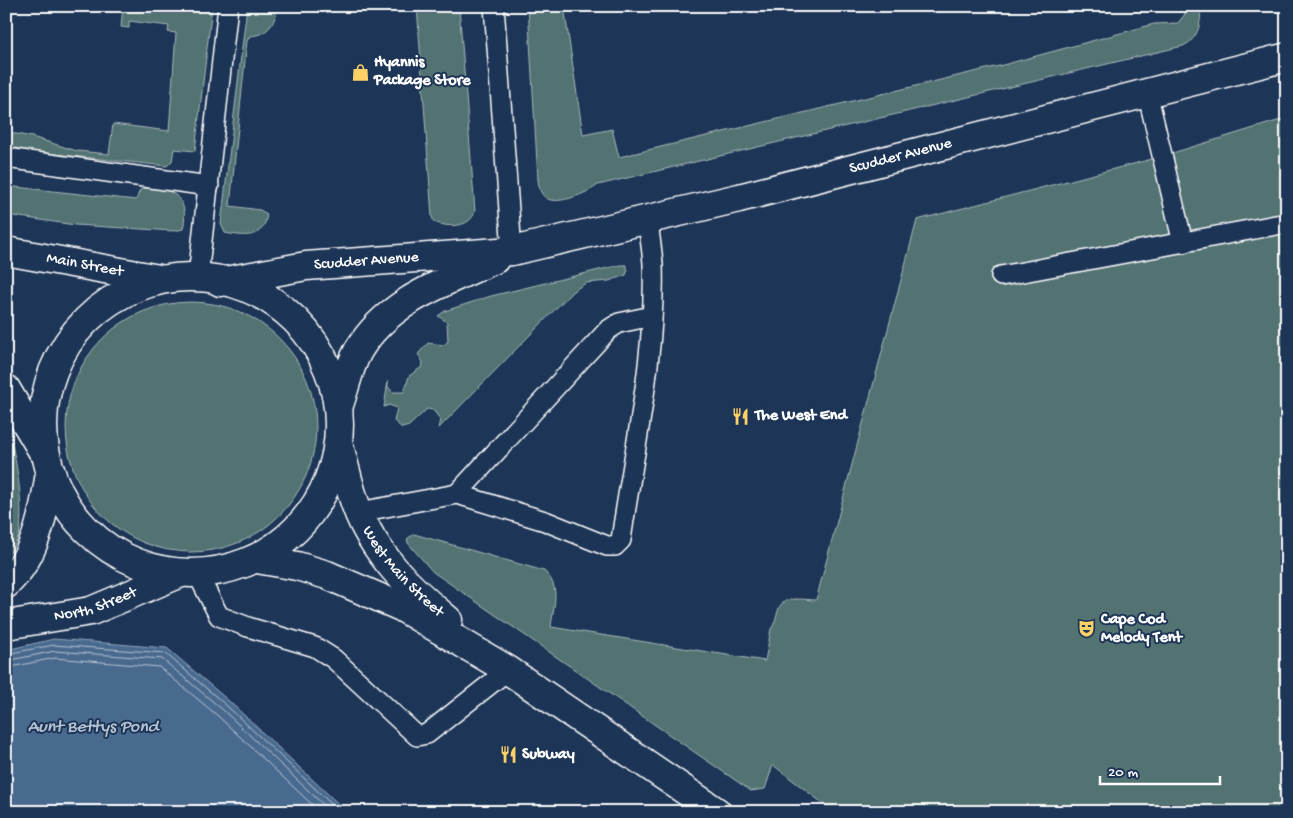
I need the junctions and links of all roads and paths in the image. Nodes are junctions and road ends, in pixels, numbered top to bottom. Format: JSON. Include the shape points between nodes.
{"nodes":[{"id":1,"x":228,"y":6,"type":"edge"},
{"id":2,"x":494,"y":6,"type":"edge"},
{"id":3,"x":1287,"y":57,"type":"edge"},
{"id":4,"x":1147,"y":92,"type":"junction"},
{"id":5,"x":6,"y":158,"type":"edge"},
{"id":6,"x":209,"y":186,"type":"junction"},
{"id":7,"x":648,"y":219,"type":"junction"},
{"id":8,"x":1287,"y":223,"type":"edge"},
{"id":9,"x":1183,"y":243,"type":"junction"},
{"id":10,"x":6,"y":251,"type":"edge"},
{"id":11,"x":512,"y":251,"type":"junction"},
{"id":12,"x":1001,"y":276,"type":"dead end"},
{"id":13,"x":163,"y":279,"type":"junction"},
{"id":14,"x":209,"y":279,"type":"junction"},
{"id":15,"x":652,"y":316,"type":"junction"},
{"id":16,"x":6,"y":389,"type":"edge"},
{"id":17,"x":339,"y":405,"type":"junction"},
{"id":18,"x":339,"y":444,"type":"junction"},
{"id":19,"x":47,"y":464,"type":"junction"},
{"id":20,"x":456,"y":494,"type":"junction"},
{"id":21,"x":359,"y":512,"type":"junction"},
{"id":22,"x":257,"y":559,"type":"junction"},
{"id":23,"x":189,"y":573,"type":"junction"},
{"id":24,"x":6,"y":584,"type":"edge"},
{"id":25,"x":6,"y":625,"type":"edge"},
{"id":26,"x":508,"y":670,"type":"junction"},
{"id":27,"x":717,"y":812,"type":"edge"}],
"edges":[{"from":1,"to":6,"type":"lane"},
{"from":2,"to":11,"type":"lane"},
{"from":3,"to":4,"type":"main road","name":"Scudder Avenue"},
{"from":4,"to":7,"type":"main road","name":"Scudder Avenue"},
{"from":4,"to":9,"type":"lane"},
{"from":5,"to":6,"type":"lane"},
{"from":6,"to":14,"type":"lane"},
{"from":7,"to":11,"type":"main road","name":"Scudder Avenue"},
{"from":7,"to":15,"type":"lane"},
{"from":8,"to":9,"type":"lane"},
{"from":9,"to":12,"type":"lane"},
{"from":10,"to":13,"type":"main road","name":"Main Street"},
{"from":11,"to":14,"type":"main road","name":"Scudder Avenue","via":[[306,266]]},
{"from":11,"to":17,"type":"main road","name":"Scudder Avenue","via":[[421,292],[374,328],[357,352]]},
{"from":13,"to":14,"type":"main road"},
{"from":13,"to":19,"type":"main road","via":[[126,292],[99,308],[67,342],[50,377],[43,407]]},
{"from":14,"to":17,"type":"main road","via":[[251,290],[289,313],[308,333],[322,355],[333,379]]},
{"from":15,"to":20,"type":"lane","via":[[608,330]]},
{"from":15,"to":20,"type":"lane","via":[[646,379],[621,540],[615,546]]},
{"from":16,"to":19,"type":"main road"},
{"from":17,"to":18,"type":"main road"},
{"from":18,"to":21,"type":"main road","name":"West Main Street"},
{"from":18,"to":22,"type":"main road","via":[[332,473],[320,500],[303,524]]},
{"from":19,"to":23,"type":"main road","via":[[65,504],[87,531],[115,553],[147,567]]},
{"from":19,"to":24,"type":"main road","via":[[40,526],[25,560]]},
{"from":20,"to":21,"type":"lane"},
{"from":21,"to":26,"type":"main road","name":"West Main Street","via":[[379,549],[400,576],[423,600]]},
{"from":22,"to":23,"type":"main road","via":[[232,568]]},
{"from":22,"to":26,"type":"main road","name":"West Main Street","via":[[327,575],[401,607]]},
{"from":23,"to":25,"type":"main road","name":"North Street","via":[[91,611]]},
{"from":23,"to":26,"type":"lane","via":[[219,616],[322,651],[417,736],[427,734]]},
{"from":26,"to":27,"type":"main road","name":"West Main Street"}]}
